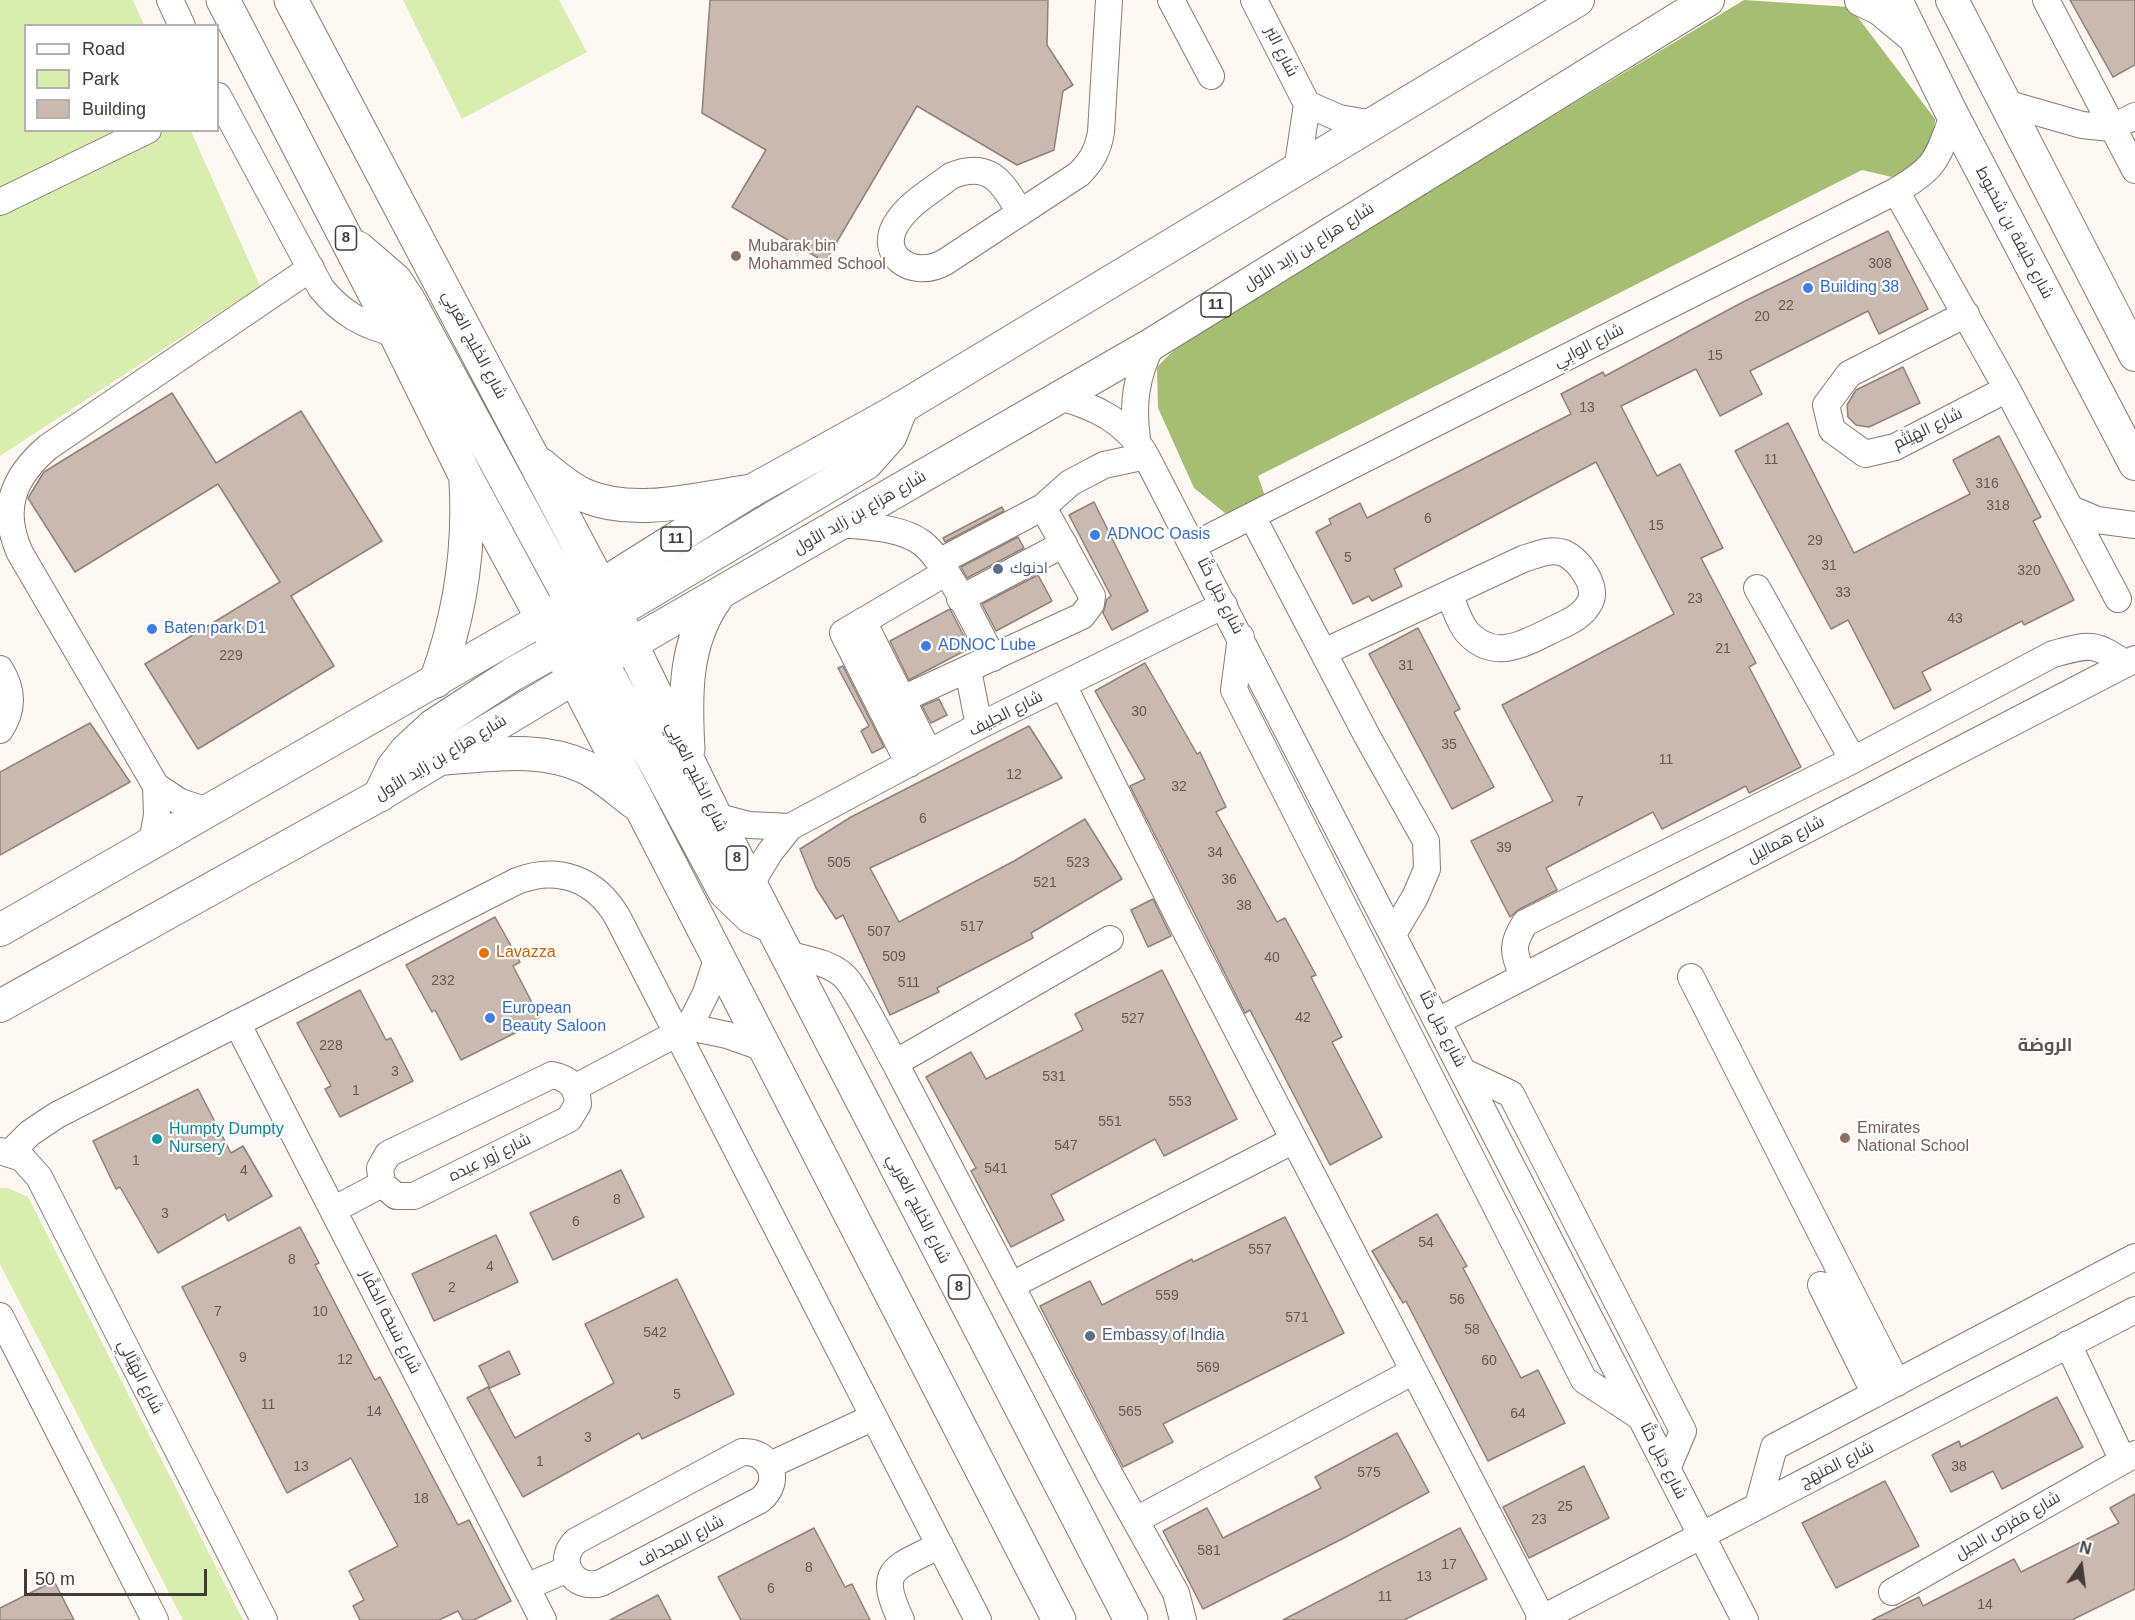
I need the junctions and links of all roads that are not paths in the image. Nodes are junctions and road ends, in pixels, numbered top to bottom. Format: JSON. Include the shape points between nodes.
{"nodes":[{"id":1,"x":170,"y":0,"type":"edge"},
{"id":2,"x":223,"y":0,"type":"edge"},
{"id":3,"x":291,"y":0,"type":"edge"},
{"id":4,"x":1109,"y":0,"type":"edge"},
{"id":5,"x":1170,"y":0,"type":"edge"},
{"id":6,"x":1254,"y":0,"type":"edge"},
{"id":7,"x":1578,"y":0,"type":"edge"},
{"id":8,"x":1708,"y":0,"type":"edge"},
{"id":9,"x":1861,"y":0,"type":"edge"},
{"id":10,"x":1896,"y":0,"type":"edge"},
{"id":11,"x":1952,"y":0,"type":"edge"},
{"id":12,"x":2046,"y":0,"type":"edge"},
{"id":13,"x":1965,"y":14,"type":"edge"},
{"id":14,"x":181,"y":24,"type":"edge"},
{"id":15,"x":1917,"y":41,"type":"junction"},
{"id":16,"x":1211,"y":76,"type":"dead end"},
{"id":17,"x":219,"y":100,"type":"edge"},
{"id":18,"x":1307,"y":104,"type":"junction"},
{"id":19,"x":2005,"y":104,"type":"junction"},
{"id":20,"x":1953,"y":116,"type":"junction"},
{"id":21,"x":2135,"y":116,"type":"edge"},
{"id":22,"x":224,"y":118,"type":"edge"},
{"id":23,"x":1374,"y":124,"type":"junction"},
{"id":24,"x":2111,"y":128,"type":"junction"},
{"id":25,"x":144,"y":132,"type":"edge"},
{"id":26,"x":2135,"y":170,"type":"edge"},
{"id":27,"x":1297,"y":171,"type":"junction"},
{"id":28,"x":1896,"y":191,"type":"junction"},
{"id":29,"x":0,"y":202,"type":"edge"},
{"id":30,"x":1020,"y":213,"type":"junction"},
{"id":31,"x":348,"y":241,"type":"junction"},
{"id":32,"x":310,"y":268,"type":"junction"},
{"id":33,"x":1966,"y":314,"type":"junction"},
{"id":34,"x":395,"y":333,"type":"junction"},
{"id":35,"x":1152,"y":344,"type":"junction"},
{"id":36,"x":2135,"y":355,"type":"edge"},
{"id":37,"x":2007,"y":389,"type":"junction"},
{"id":38,"x":1060,"y":397,"type":"junction"},
{"id":39,"x":901,"y":408,"type":"junction"},
{"id":40,"x":1141,"y":447,"type":"junction"},
{"id":41,"x":535,"y":460,"type":"junction"},
{"id":42,"x":2135,"y":464,"type":"edge"},
{"id":43,"x":466,"y":477,"type":"junction"},
{"id":44,"x":752,"y":491,"type":"junction"},
{"id":45,"x":1043,"y":507,"type":"junction"},
{"id":46,"x":2072,"y":509,"type":"junction"},
{"id":47,"x":1252,"y":516,"type":"junction"},
{"id":48,"x":841,"y":524,"type":"junction"},
{"id":49,"x":2135,"y":525,"type":"edge"},
{"id":50,"x":1064,"y":544,"type":"junction"},
{"id":51,"x":1194,"y":545,"type":"junction"},
{"id":52,"x":942,"y":567,"type":"junction"},
{"id":53,"x":1757,"y":588,"type":"dead end"},
{"id":54,"x":1449,"y":594,"type":"junction"},
{"id":55,"x":716,"y":598,"type":"junction"},
{"id":56,"x":960,"y":599,"type":"junction"},
{"id":57,"x":2118,"y":599,"type":"dead end"},
{"id":58,"x":1224,"y":605,"type":"junction"},
{"id":59,"x":543,"y":619,"type":"junction"},
{"id":60,"x":590,"y":626,"type":"junction"},
{"id":61,"x":1241,"y":637,"type":"junction"},
{"id":62,"x":631,"y":644,"type":"junction"},
{"id":63,"x":1324,"y":652,"type":"junction"},
{"id":64,"x":993,"y":658,"type":"junction"},
{"id":65,"x":2130,"y":662,"type":"edge"},
{"id":66,"x":0,"y":669,"type":"edge"},
{"id":67,"x":968,"y":670,"type":"junction"},
{"id":68,"x":575,"y":679,"type":"junction"},
{"id":69,"x":436,"y":681,"type":"junction"},
{"id":70,"x":1063,"y":685,"type":"junction"},
{"id":71,"x":892,"y":704,"type":"junction"},
{"id":72,"x":979,"y":726,"type":"junction"},
{"id":73,"x":0,"y":730,"type":"edge"},
{"id":74,"x":444,"y":758,"type":"junction"},
{"id":75,"x":919,"y":759,"type":"junction"},
{"id":76,"x":689,"y":760,"type":"junction"},
{"id":77,"x":1853,"y":760,"type":"junction"},
{"id":78,"x":156,"y":786,"type":"junction"},
{"id":79,"x":380,"y":795,"type":"junction"},
{"id":80,"x":640,"y":806,"type":"junction"},
{"id":81,"x":208,"y":811,"type":"junction"},
{"id":82,"x":715,"y":816,"type":"junction"},
{"id":83,"x":790,"y":827,"type":"junction"},
{"id":84,"x":152,"y":843,"type":"junction"},
{"id":85,"x":750,"y":885,"type":"junction"},
{"id":86,"x":0,"y":930,"type":"edge"},
{"id":87,"x":1393,"y":934,"type":"junction"},
{"id":88,"x":1110,"y":939,"type":"dead end"},
{"id":89,"x":779,"y":940,"type":"junction"},
{"id":90,"x":718,"y":956,"type":"junction"},
{"id":91,"x":1523,"y":977,"type":"junction"},
{"id":92,"x":1691,"y":977,"type":"dead end"},
{"id":93,"x":0,"y":1006,"type":"edge"},
{"id":94,"x":1438,"y":1022,"type":"junction"},
{"id":95,"x":237,"y":1023,"type":"junction"},
{"id":96,"x":683,"y":1030,"type":"junction"},
{"id":97,"x":764,"y":1048,"type":"junction"},
{"id":98,"x":895,"y":1063,"type":"junction"},
{"id":99,"x":1464,"y":1072,"type":"junction"},
{"id":100,"x":574,"y":1088,"type":"junction"},
{"id":101,"x":1294,"y":1140,"type":"junction"},
{"id":102,"x":5,"y":1152,"type":"edge"},
{"id":103,"x":382,"y":1184,"type":"junction"},
{"id":104,"x":333,"y":1210,"type":"junction"},
{"id":105,"x":2135,"y":1257,"type":"edge"},
{"id":106,"x":1012,"y":1285,"type":"junction"},
{"id":107,"x":1821,"y":1285,"type":"dead end"},
{"id":108,"x":2135,"y":1310,"type":"edge"},
{"id":109,"x":0,"y":1316,"type":"edge"},
{"id":110,"x":2068,"y":1344,"type":"junction"},
{"id":111,"x":1414,"y":1371,"type":"junction"},
{"id":112,"x":1886,"y":1388,"type":"junction"},
{"id":113,"x":874,"y":1417,"type":"junction"},
{"id":114,"x":1641,"y":1417,"type":"junction"},
{"id":115,"x":2129,"y":1457,"type":"edge"},
{"id":116,"x":770,"y":1465,"type":"junction"},
{"id":117,"x":1667,"y":1469,"type":"junction"},
{"id":118,"x":1758,"y":1506,"type":"junction"},
{"id":119,"x":1136,"y":1520,"type":"junction"},
{"id":120,"x":1702,"y":1535,"type":"junction"},
{"id":121,"x":940,"y":1545,"type":"junction"},
{"id":122,"x":568,"y":1569,"type":"junction"},
{"id":123,"x":526,"y":1587,"type":"junction"},
{"id":124,"x":1892,"y":1592,"type":"dead end"},
{"id":125,"x":1541,"y":1619,"type":"edge"},
{"id":126,"x":155,"y":1620,"type":"edge"},
{"id":127,"x":264,"y":1620,"type":"edge"},
{"id":128,"x":543,"y":1620,"type":"edge"},
{"id":129,"x":901,"y":1620,"type":"edge"},
{"id":130,"x":978,"y":1620,"type":"edge"},
{"id":131,"x":1059,"y":1620,"type":"edge"},
{"id":132,"x":1131,"y":1620,"type":"edge"},
{"id":133,"x":1183,"y":1620,"type":"edge"},
{"id":134,"x":1745,"y":1620,"type":"edge"}],
"edges":[{"from":1,"to":14,"type":"street"},
{"from":2,"to":31,"type":"highway","name":"شارع الخَلِيج العَربِي","number":"8"},
{"from":3,"to":41,"type":"highway","name":"شارع الخَلِيج العَربِي","number":"8"},
{"from":4,"to":30,"type":"street","via":[[1101,132],[1096,152],[1079,174]]},
{"from":5,"to":16,"type":"street"},
{"from":6,"to":18,"type":"street","name":"شارع البَر"},
{"from":7,"to":23,"type":"main road","number":"11"},
{"from":8,"to":35,"type":"main road","name":"شارع هزاع بن زايد الأول","number":"11"},
{"from":9,"to":15,"type":"main road","via":[[1880,9]]},
{"from":10,"to":15,"type":"main road","name":"شارع خليفة بن شخبوط"},
{"from":11,"to":13,"type":"main road"},
{"from":12,"to":24,"type":"street"},
{"from":13,"to":19,"type":"main road"},
{"from":15,"to":20,"type":"main road","name":"شارع خليفة بن شخبوط"},
{"from":17,"to":22,"type":"street"},
{"from":18,"to":23,"type":"street","via":[[1339,118]]},
{"from":18,"to":27,"type":"street"},
{"from":19,"to":24,"type":"street","via":[[2082,126]]},
{"from":19,"to":36,"type":"main road"},
{"from":20,"to":28,"type":"street","name":"شارع الوابِي","via":[[1936,161]]},
{"from":20,"to":42,"type":"main road","name":"شارع خليفة بن شخبوط"},
{"from":21,"to":24,"type":"street"},
{"from":22,"to":32,"type":"street"},
{"from":23,"to":27,"type":"main road","number":"11"},
{"from":24,"to":26,"type":"street"},
{"from":25,"to":29,"type":"street"},
{"from":27,"to":39,"type":"main road","number":"11"},
{"from":28,"to":33,"type":"street"},
{"from":28,"to":47,"type":"street","name":"شارع الوابِي"},
{"from":30,"to":30,"type":"street","via":[[1007,190],[992,176],[961,171],[901,216],[892,231],[893,251],[907,267],[927,270]]},
{"from":31,"to":34,"type":"highway","name":"شارع الخَلِيج العَربِي","number":"8"},
{"from":31,"to":60,"type":"highway","via":[[395,280],[409,301]]},
{"from":32,"to":34,"type":"street","via":[[321,288],[341,309],[367,325]]},
{"from":32,"to":78,"type":"street","via":[[48,447],[22,473],[15,488],[10,520],[15,543]]},
{"from":33,"to":37,"type":"street"},
{"from":33,"to":37,"type":"street","name":"شارع الهَيْثَم","via":[[1849,374],[1826,405],[1832,430],[1865,454],[1895,447]]},
{"from":34,"to":43,"type":"highway","name":"شارع الخَلِيج العَربِي","number":"8"},
{"from":35,"to":38,"type":"main road","name":"شارع هزاع بن زايد الأول","number":"11"},
{"from":35,"to":40,"type":"street","name":"شارع جَبَل حَتَّا","via":[[1135,390],[1134,414]]},
{"from":37,"to":46,"type":"street"},
{"from":38,"to":40,"type":"street","name":"شارع جَبَل حَتَّا","via":[[1101,412]]},
{"from":38,"to":48,"type":"main road","name":"شارع هزاع بن زايد الأول","number":"11"},
{"from":39,"to":44,"type":"main road","number":"11"},
{"from":39,"to":60,"type":"highway","via":[[890,436],[866,463]]},
{"from":40,"to":45,"type":"street","via":[[1070,483]]},
{"from":40,"to":51,"type":"street","name":"شارع جَبَل حَتَّا"},
{"from":41,"to":44,"type":"highway","via":[[572,488],[604,502],[645,505]]},
{"from":41,"to":60,"type":"highway","name":"شارع الخَلِيج العَربِي","number":"8"},
{"from":43,"to":59,"type":"highway","name":"شارع الخَلِيج العَربِي","number":"8"},
{"from":43,"to":69,"type":"highway","via":[[468,535],[461,593]]},
{"from":44,"to":60,"type":"main road","number":"11"},
{"from":45,"to":50,"type":"street"},
{"from":45,"to":52,"type":"street"},
{"from":46,"to":49,"type":"street","via":[[2097,520]]},
{"from":46,"to":57,"type":"street"},
{"from":47,"to":51,"type":"street","name":"شارع الوابِي"},
{"from":47,"to":63,"type":"street"},
{"from":48,"to":52,"type":"street","via":[[901,534],[922,543]]},
{"from":48,"to":55,"type":"main road","name":"شارع هزاع بن زايد الأول","number":"11"},
{"from":50,"to":56,"type":"street"},
{"from":50,"to":64,"type":"street","via":[[1092,596],[1091,604],[1082,616]]},
{"from":51,"to":58,"type":"street","name":"شارع جَبَل حَتَّا"},
{"from":52,"to":56,"type":"street"},
{"from":52,"to":71,"type":"street","via":[[843,633]]},
{"from":53,"to":77,"type":"street"},
{"from":54,"to":54,"type":"street","via":[[1466,632],[1485,645],[1507,650],[1584,614],[1592,599],[1590,581],[1580,568],[1564,554],[1547,551]]},
{"from":54,"to":63,"type":"street"},
{"from":55,"to":62,"type":"main road","name":"شارع هزاع بن زايد الأول","number":"11"},
{"from":55,"to":76,"type":"highway","via":[[697,630],[688,665]]},
{"from":56,"to":64,"type":"street"},
{"from":58,"to":61,"type":"street","name":"شارع جَبَل حَتَّا"},
{"from":58,"to":70,"type":"street","name":"شارع الحِلِيف"},
{"from":59,"to":60,"type":"highway","name":"شارع الخَلِيج العَربِي","number":"8"},
{"from":59,"to":69,"type":"main road"},
{"from":60,"to":62,"type":"highway","name":"شارع الخَلِيج العَربِي","number":"8"},
{"from":60,"to":68,"type":"highway","name":"شارع الخَلِيج العَربِي","number":"8"},
{"from":60,"to":79,"type":"highway","via":[[420,737],[393,768]]},
{"from":60,"to":89,"type":"highway","via":[[725,892]]},
{"from":61,"to":87,"type":"street","name":"شارع جَبَل حَتَّا"},
{"from":61,"to":114,"type":"street","via":[[1233,690],[1573,1359],[1584,1380]]},
{"from":62,"to":76,"type":"highway","name":"شارع الخَلِيج العَربِي","number":"8"},
{"from":63,"to":87,"type":"street","via":[[1426,840],[1427,869]]},
{"from":64,"to":67,"type":"street"},
{"from":65,"to":77,"type":"street","via":[[2101,648],[2082,646],[2053,654]]},
{"from":65,"to":91,"type":"street","name":"شارع هَمالِيل"},
{"from":66,"to":73,"type":"street","via":[[11,701]]},
{"from":67,"to":71,"type":"street"},
{"from":67,"to":72,"type":"street"},
{"from":68,"to":74,"type":"main road","name":"شارع هزاع بن زايد الأول"},
{"from":68,"to":80,"type":"highway","name":"شارع الخَلِيج العَربِي","number":"8"},
{"from":69,"to":81,"type":"main road"},
{"from":70,"to":72,"type":"street","name":"شارع الحِلِيف"},
{"from":70,"to":101,"type":"street"},
{"from":71,"to":75,"type":"street"},
{"from":72,"to":75,"type":"street","name":"شارع الحِلِيف"},
{"from":74,"to":79,"type":"main road","name":"شارع هزاع بن زايد الأول"},
{"from":74,"to":80,"type":"highway","via":[[523,753],[564,759],[585,767]]},
{"from":75,"to":83,"type":"street","name":"شارع الحِلِيف"},
{"from":76,"to":82,"type":"highway","name":"شارع الخَلِيج العَربِي","number":"8"},
{"from":77,"to":91,"type":"street","via":[[1525,923],[1515,938],[1514,951]]},
{"from":78,"to":81,"type":"street","via":[[180,802]]},
{"from":78,"to":84,"type":"street"},
{"from":79,"to":93,"type":"main road","name":"شارع هزاع بن زايد الأول"},
{"from":80,"to":90,"type":"highway","name":"شارع الخَلِيج العَربِي","number":"8"},
{"from":81,"to":84,"type":"main road"},
{"from":82,"to":83,"type":"street","via":[[749,825]]},
{"from":82,"to":85,"type":"highway","name":"شارع الخَلِيج العَربِي","number":"8"},
{"from":83,"to":85,"type":"street","name":"شارع الحِلِيف"},
{"from":84,"to":86,"type":"main road"},
{"from":85,"to":89,"type":"highway","name":"شارع الخَلِيج العَربِي","number":"8"},
{"from":87,"to":94,"type":"street","name":"شارع جَبَل حَتَّا"},
{"from":88,"to":98,"type":"street"},
{"from":89,"to":98,"type":"street","via":[[844,975]]},
{"from":89,"to":132,"type":"highway","name":"شارع الخَلِيج العَربِي","number":"8"},
{"from":90,"to":96,"type":"street","via":[[706,993]]},
{"from":90,"to":97,"type":"highway","name":"شارع الخَلِيج العَربِي","number":"8"},
{"from":91,"to":94,"type":"street","name":"شارع هَمالِيل"},
{"from":92,"to":112,"type":"street"},
{"from":94,"to":99,"type":"street","name":"شارع جَبَل حَتَّا"},
{"from":95,"to":96,"type":"street","via":[[517,881],[545,873],[574,878],[600,893]]},
{"from":95,"to":102,"type":"street","via":[[43,1123]]},
{"from":95,"to":104,"type":"street","name":"شارع سَبخة الحَفَّار"},
{"from":96,"to":97,"type":"street","via":[[727,1035]]},
{"from":96,"to":100,"type":"street"},
{"from":96,"to":113,"type":"street"},
{"from":97,"to":131,"type":"highway","name":"شارع الخَلِيج العَربِي","number":"8"},
{"from":98,"to":106,"type":"street"},
{"from":99,"to":114,"type":"street","name":"شارع جَبَل حَتَّا"},
{"from":99,"to":117,"type":"street","via":[[1511,1094],[1683,1431]]},
{"from":100,"to":103,"type":"street","via":[[561,1077],[543,1077],[406,1145],[383,1161]]},
{"from":100,"to":103,"type":"street","name":"شارع زُور عِيده","via":[[578,1104],[574,1112],[551,1129],[414,1196],[396,1196]]},
{"from":101,"to":106,"type":"street"},
{"from":101,"to":111,"type":"street"},
{"from":102,"to":127,"type":"street","name":"شارع الهَيَّالي","via":[[22,1158],[39,1178]]},
{"from":103,"to":104,"type":"street"},
{"from":104,"to":123,"type":"street","name":"شارع سَبخة الحَفَّار"},
{"from":105,"to":112,"type":"street"},
{"from":106,"to":119,"type":"street"},
{"from":107,"to":112,"type":"street"},
{"from":108,"to":110,"type":"street","name":"شارع المَنهَج"},
{"from":109,"to":126,"type":"street"},
{"from":110,"to":115,"type":"street","name":"شارع مَفرَص الحِيل"},
{"from":110,"to":118,"type":"street","name":"شارع المَنهَج"},
{"from":111,"to":119,"type":"street"},
{"from":111,"to":125,"type":"street"},
{"from":112,"to":118,"type":"street","via":[[1774,1447]]},
{"from":113,"to":116,"type":"street"},
{"from":113,"to":121,"type":"street"},
{"from":114,"to":117,"type":"street","name":"شارع جَبَل حَتَّا"},
{"from":115,"to":124,"type":"street","name":"شارع مَفرَص الحِيل"},
{"from":116,"to":122,"type":"street","via":[[750,1452],[727,1458],[576,1541],[567,1554]]},
{"from":116,"to":122,"type":"street","name":"شارع المِجداف","via":[[773,1481],[760,1500],[612,1577],[585,1585]]},
{"from":117,"to":120,"type":"street","name":"شارع جَبَل حَتَّا"},
{"from":118,"to":120,"type":"street","name":"شارع المَنهَج"},
{"from":119,"to":133,"type":"street","via":[[1176,1593]]},
{"from":120,"to":125,"type":"street","name":"شارع المَنهَج"},
{"from":120,"to":134,"type":"street","name":"شارع جَبَل حَتَّا"},
{"from":121,"to":129,"type":"street","via":[[896,1569],[891,1576],[889,1595]]},
{"from":121,"to":130,"type":"street"},
{"from":122,"to":123,"type":"street"},
{"from":123,"to":128,"type":"street","name":"شارع سَبخة الحَفَّار"}]}
